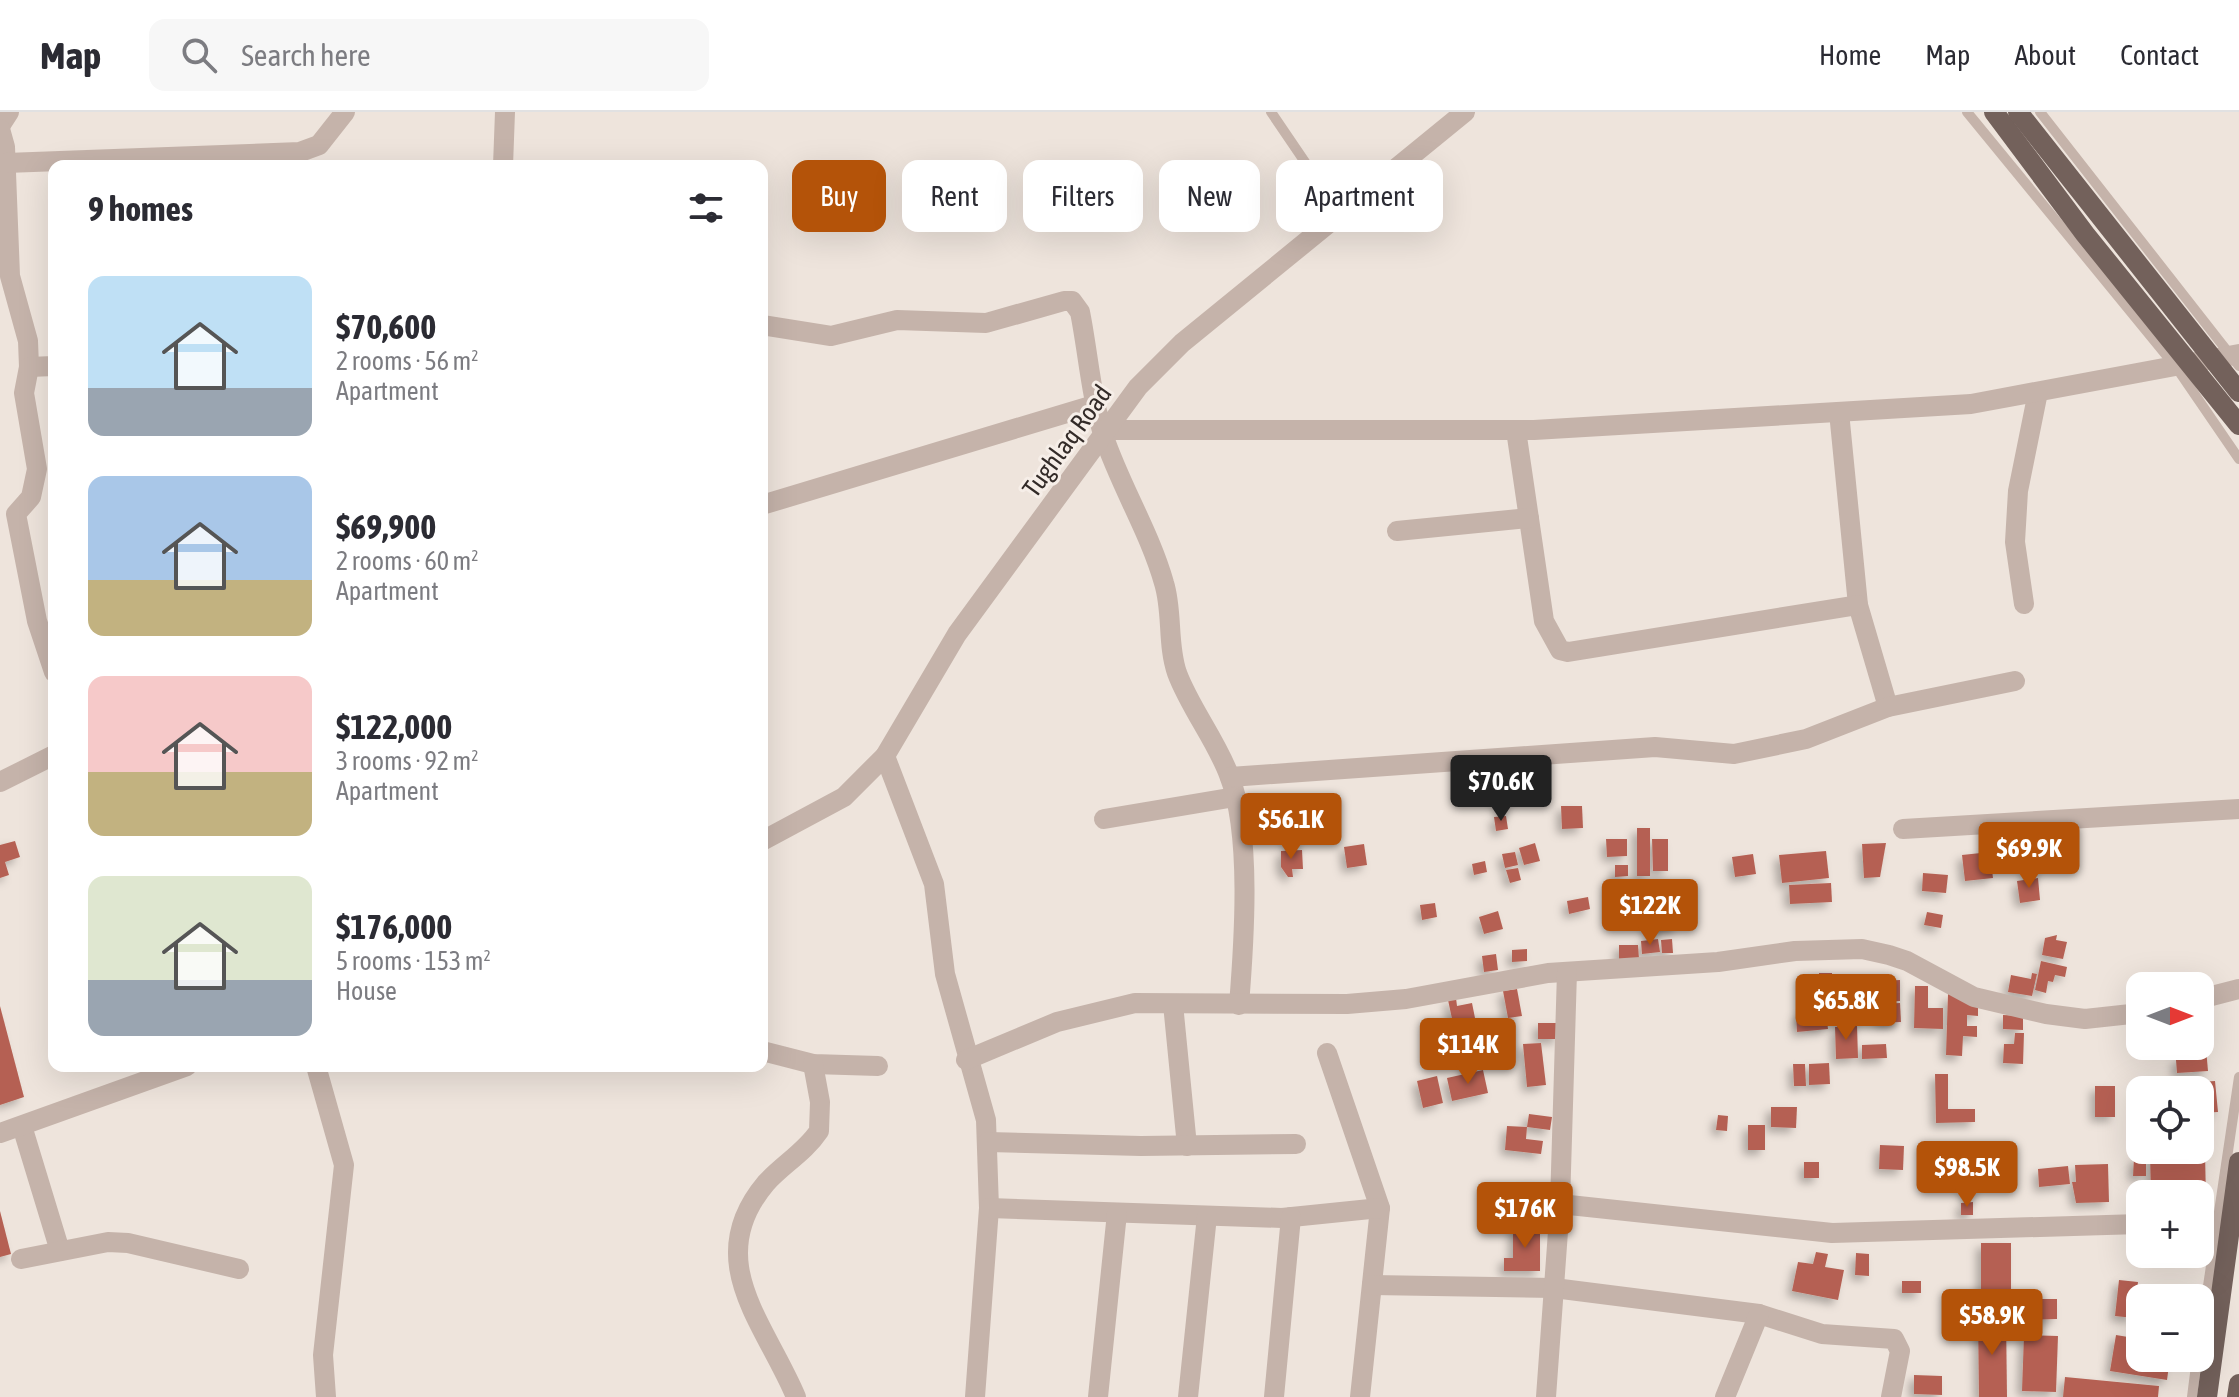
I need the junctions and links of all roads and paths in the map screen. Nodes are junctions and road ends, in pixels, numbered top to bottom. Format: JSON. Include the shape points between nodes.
{"nodes":[{"id":1,"x":9,"y":112,"type":"edge"},
{"id":2,"x":345,"y":112,"type":"edge"},
{"id":3,"x":505,"y":112,"type":"edge"},
{"id":4,"x":1271,"y":112,"type":"edge"},
{"id":5,"x":1465,"y":112,"type":"edge"},
{"id":6,"x":1967,"y":112,"type":"edge"},
{"id":7,"x":1994,"y":112,"type":"edge"},
{"id":8,"x":2018,"y":112,"type":"edge"},
{"id":9,"x":2040,"y":112,"type":"edge"},
{"id":10,"x":0,"y":128,"type":"edge"},
{"id":11,"x":86,"y":160,"type":"edge"},
{"id":12,"x":503,"y":160,"type":"edge"},
{"id":13,"x":1304,"y":160,"type":"edge"},
{"id":14,"x":1405,"y":160,"type":"edge"},
{"id":15,"x":48,"y":161,"type":"edge"},
{"id":16,"x":6,"y":163,"type":"junction"},
{"id":17,"x":1315,"y":232,"type":"edge"},
{"id":18,"x":768,"y":326,"type":"edge"},
{"id":19,"x":2236,"y":359,"type":"edge"},
{"id":20,"x":48,"y":366,"type":"edge"},
{"id":21,"x":29,"y":367,"type":"junction"},
{"id":22,"x":2176,"y":367,"type":"junction"},
{"id":23,"x":2038,"y":392,"type":"junction"},
{"id":24,"x":2239,"y":392,"type":"edge"},
{"id":25,"x":1097,"y":404,"type":"junction"},
{"id":26,"x":1839,"y":412,"type":"junction"},
{"id":27,"x":2239,"y":425,"type":"edge"},
{"id":28,"x":1516,"y":430,"type":"junction"},
{"id":29,"x":1106,"y":433,"type":"junction"},
{"id":30,"x":2239,"y":459,"type":"edge"},
{"id":31,"x":768,"y":503,"type":"edge"},
{"id":32,"x":8,"y":518,"type":"edge"},
{"id":33,"x":1529,"y":518,"type":"junction"},
{"id":34,"x":1397,"y":531,"type":"dead end"},
{"id":35,"x":2024,"y":604,"type":"dead end"},
{"id":36,"x":1858,"y":605,"type":"junction"},
{"id":37,"x":48,"y":654,"type":"edge"},
{"id":38,"x":2015,"y":681,"type":"dead end"},
{"id":39,"x":1888,"y":707,"type":"junction"},
{"id":40,"x":885,"y":756,"type":"junction"},
{"id":41,"x":48,"y":758,"type":"edge"},
{"id":42,"x":0,"y":782,"type":"edge"},
{"id":43,"x":1232,"y":787,"type":"junction"},
{"id":44,"x":2239,"y":809,"type":"edge"},
{"id":45,"x":1104,"y":819,"type":"dead end"},
{"id":46,"x":1903,"y":829,"type":"dead end"},
{"id":47,"x":768,"y":838,"type":"edge"},
{"id":48,"x":1567,"y":972,"type":"junction"},
{"id":49,"x":2239,"y":989,"type":"edge"},
{"id":50,"x":2214,"y":995,"type":"edge"},
{"id":51,"x":1173,"y":1004,"type":"junction"},
{"id":52,"x":1239,"y":1005,"type":"junction"},
{"id":53,"x":2126,"y":1015,"type":"edge"},
{"id":54,"x":768,"y":1053,"type":"edge"},
{"id":55,"x":1327,"y":1053,"type":"dead end"},
{"id":56,"x":966,"y":1060,"type":"junction"},
{"id":57,"x":813,"y":1064,"type":"junction"},
{"id":58,"x":878,"y":1066,"type":"dead end"},
{"id":59,"x":170,"y":1072,"type":"edge"},
{"id":60,"x":318,"y":1072,"type":"edge"},
{"id":61,"x":2239,"y":1077,"type":"edge"},
{"id":62,"x":22,"y":1126,"type":"junction"},
{"id":63,"x":0,"y":1133,"type":"edge"},
{"id":64,"x":988,"y":1142,"type":"junction"},
{"id":65,"x":1296,"y":1144,"type":"dead end"},
{"id":66,"x":1187,"y":1146,"type":"junction"},
{"id":67,"x":2239,"y":1162,"type":"edge"},
{"id":68,"x":2214,"y":1199,"type":"edge"},
{"id":69,"x":1560,"y":1204,"type":"junction"},
{"id":70,"x":989,"y":1208,"type":"junction"},
{"id":71,"x":1380,"y":1208,"type":"junction"},
{"id":72,"x":1117,"y":1213,"type":"junction"},
{"id":73,"x":1207,"y":1216,"type":"junction"},
{"id":74,"x":1291,"y":1217,"type":"junction"},
{"id":75,"x":2126,"y":1224,"type":"edge"},
{"id":76,"x":60,"y":1251,"type":"junction"},
{"id":77,"x":21,"y":1259,"type":"dead end"},
{"id":78,"x":239,"y":1269,"type":"dead end"},
{"id":79,"x":1372,"y":1285,"type":"junction"},
{"id":80,"x":1554,"y":1288,"type":"junction"},
{"id":81,"x":1759,"y":1314,"type":"junction"},
{"id":82,"x":2195,"y":1372,"type":"edge"},
{"id":83,"x":2239,"y":1384,"type":"edge"},
{"id":84,"x":326,"y":1397,"type":"edge"},
{"id":85,"x":796,"y":1397,"type":"edge"},
{"id":86,"x":975,"y":1397,"type":"edge"},
{"id":87,"x":1098,"y":1397,"type":"edge"},
{"id":88,"x":1188,"y":1397,"type":"edge"},
{"id":89,"x":1274,"y":1397,"type":"edge"},
{"id":90,"x":1360,"y":1397,"type":"edge"},
{"id":91,"x":1546,"y":1397,"type":"edge"},
{"id":92,"x":1725,"y":1397,"type":"edge"},
{"id":93,"x":1891,"y":1397,"type":"edge"},
{"id":94,"x":2192,"y":1397,"type":"edge"},
{"id":95,"x":2207,"y":1397,"type":"edge"},
{"id":96,"x":2237,"y":1397,"type":"edge"}],
"edges":[{"from":1,"to":10,"type":"street"},
{"from":2,"to":11,"type":"street","via":[[319,145],[300,152]]},
{"from":3,"to":12,"type":"street"},
{"from":4,"to":13,"type":"lane"},
{"from":5,"to":14,"type":"street","name":"Tughlaq Road"},
{"from":6,"to":22,"type":"lane"},
{"from":7,"to":27,"type":"main road","bridge":true},
{"from":8,"to":24,"type":"main road","bridge":true},
{"from":9,"to":19,"type":"lane"},
{"from":10,"to":16,"type":"street"},
{"from":15,"to":16,"type":"street"},
{"from":16,"to":21,"type":"street","via":[[10,276],[23,318]]},
{"from":17,"to":29,"type":"street","name":"Tughlaq Road","via":[[1182,343],[1138,387]]},
{"from":18,"to":25,"type":"street","via":[[844,335],[897,320],[986,323],[1072,301],[1080,312]]},
{"from":19,"to":22,"type":"street"},
{"from":20,"to":21,"type":"street"},
{"from":21,"to":32,"type":"street","via":[[24,393],[37,469],[31,497]]},
{"from":22,"to":23,"type":"street"},
{"from":22,"to":30,"type":"lane"},
{"from":23,"to":26,"type":"street","via":[[1971,404]]},
{"from":23,"to":35,"type":"street","via":[[2018,491],[2015,542]]},
{"from":25,"to":29,"type":"street"},
{"from":25,"to":31,"type":"street"},
{"from":26,"to":28,"type":"street"},
{"from":26,"to":36,"type":"street"},
{"from":28,"to":29,"type":"street"},
{"from":28,"to":33,"type":"street"},
{"from":29,"to":40,"type":"street","name":"Tughlaq Road","via":[[957,634]]},
{"from":29,"to":43,"type":"street","via":[[1165,583],[1178,675]]},
{"from":32,"to":37,"type":"street"},
{"from":33,"to":34,"type":"street"},
{"from":33,"to":36,"type":"street","via":[[1544,621],[1560,650]]},
{"from":36,"to":39,"type":"street"},
{"from":38,"to":39,"type":"street"},
{"from":39,"to":43,"type":"street","via":[[1806,739],[1734,754],[1655,747]]},
{"from":40,"to":47,"type":"street","name":"Tughlaq Road","via":[[844,797]]},
{"from":40,"to":56,"type":"street","via":[[934,884],[945,974]]},
{"from":41,"to":42,"type":"street"},
{"from":43,"to":45,"type":"street"},
{"from":43,"to":52,"type":"street","via":[[1242,882]]},
{"from":44,"to":46,"type":"street"},
{"from":48,"to":52,"type":"street","via":[[1406,999]]},
{"from":48,"to":53,"type":"street","via":[[1862,949],[1907,961],[1974,997],[2006,1006],[2085,1019]]},
{"from":48,"to":69,"type":"street"},
{"from":49,"to":50,"type":"street"},
{"from":51,"to":52,"type":"street"},
{"from":51,"to":56,"type":"street","via":[[1135,1003],[1091,1011]]},
{"from":51,"to":66,"type":"street"},
{"from":54,"to":57,"type":"street"},
{"from":55,"to":71,"type":"street"},
{"from":56,"to":64,"type":"street"},
{"from":57,"to":58,"type":"street"},
{"from":57,"to":85,"type":"street","via":[[819,1131],[746,1212],[737,1248],[740,1280]]},
{"from":59,"to":62,"type":"street"},
{"from":60,"to":84,"type":"street","via":[[344,1165],[323,1355]]},
{"from":61,"to":68,"type":"lane"},
{"from":62,"to":63,"type":"street"},
{"from":62,"to":76,"type":"street"},
{"from":64,"to":66,"type":"street"},
{"from":64,"to":70,"type":"street"},
{"from":65,"to":66,"type":"street"},
{"from":67,"to":95,"type":"main road"},
{"from":69,"to":75,"type":"street","via":[[1832,1233]]},
{"from":69,"to":80,"type":"street"},
{"from":70,"to":72,"type":"street"},
{"from":70,"to":86,"type":"street"},
{"from":71,"to":74,"type":"street"},
{"from":71,"to":79,"type":"street"},
{"from":72,"to":73,"type":"street"},
{"from":72,"to":87,"type":"street"},
{"from":73,"to":74,"type":"street"},
{"from":73,"to":88,"type":"street"},
{"from":74,"to":89,"type":"street"},
{"from":76,"to":77,"type":"street"},
{"from":76,"to":78,"type":"street","via":[[128,1243]]},
{"from":79,"to":80,"type":"street"},
{"from":79,"to":90,"type":"street"},
{"from":80,"to":81,"type":"street"},
{"from":80,"to":91,"type":"street"},
{"from":81,"to":92,"type":"street"},
{"from":81,"to":93,"type":"street","via":[[1822,1334],[1894,1339],[1900,1351]]},
{"from":82,"to":94,"type":"lane"},
{"from":83,"to":96,"type":"main road"}]}
